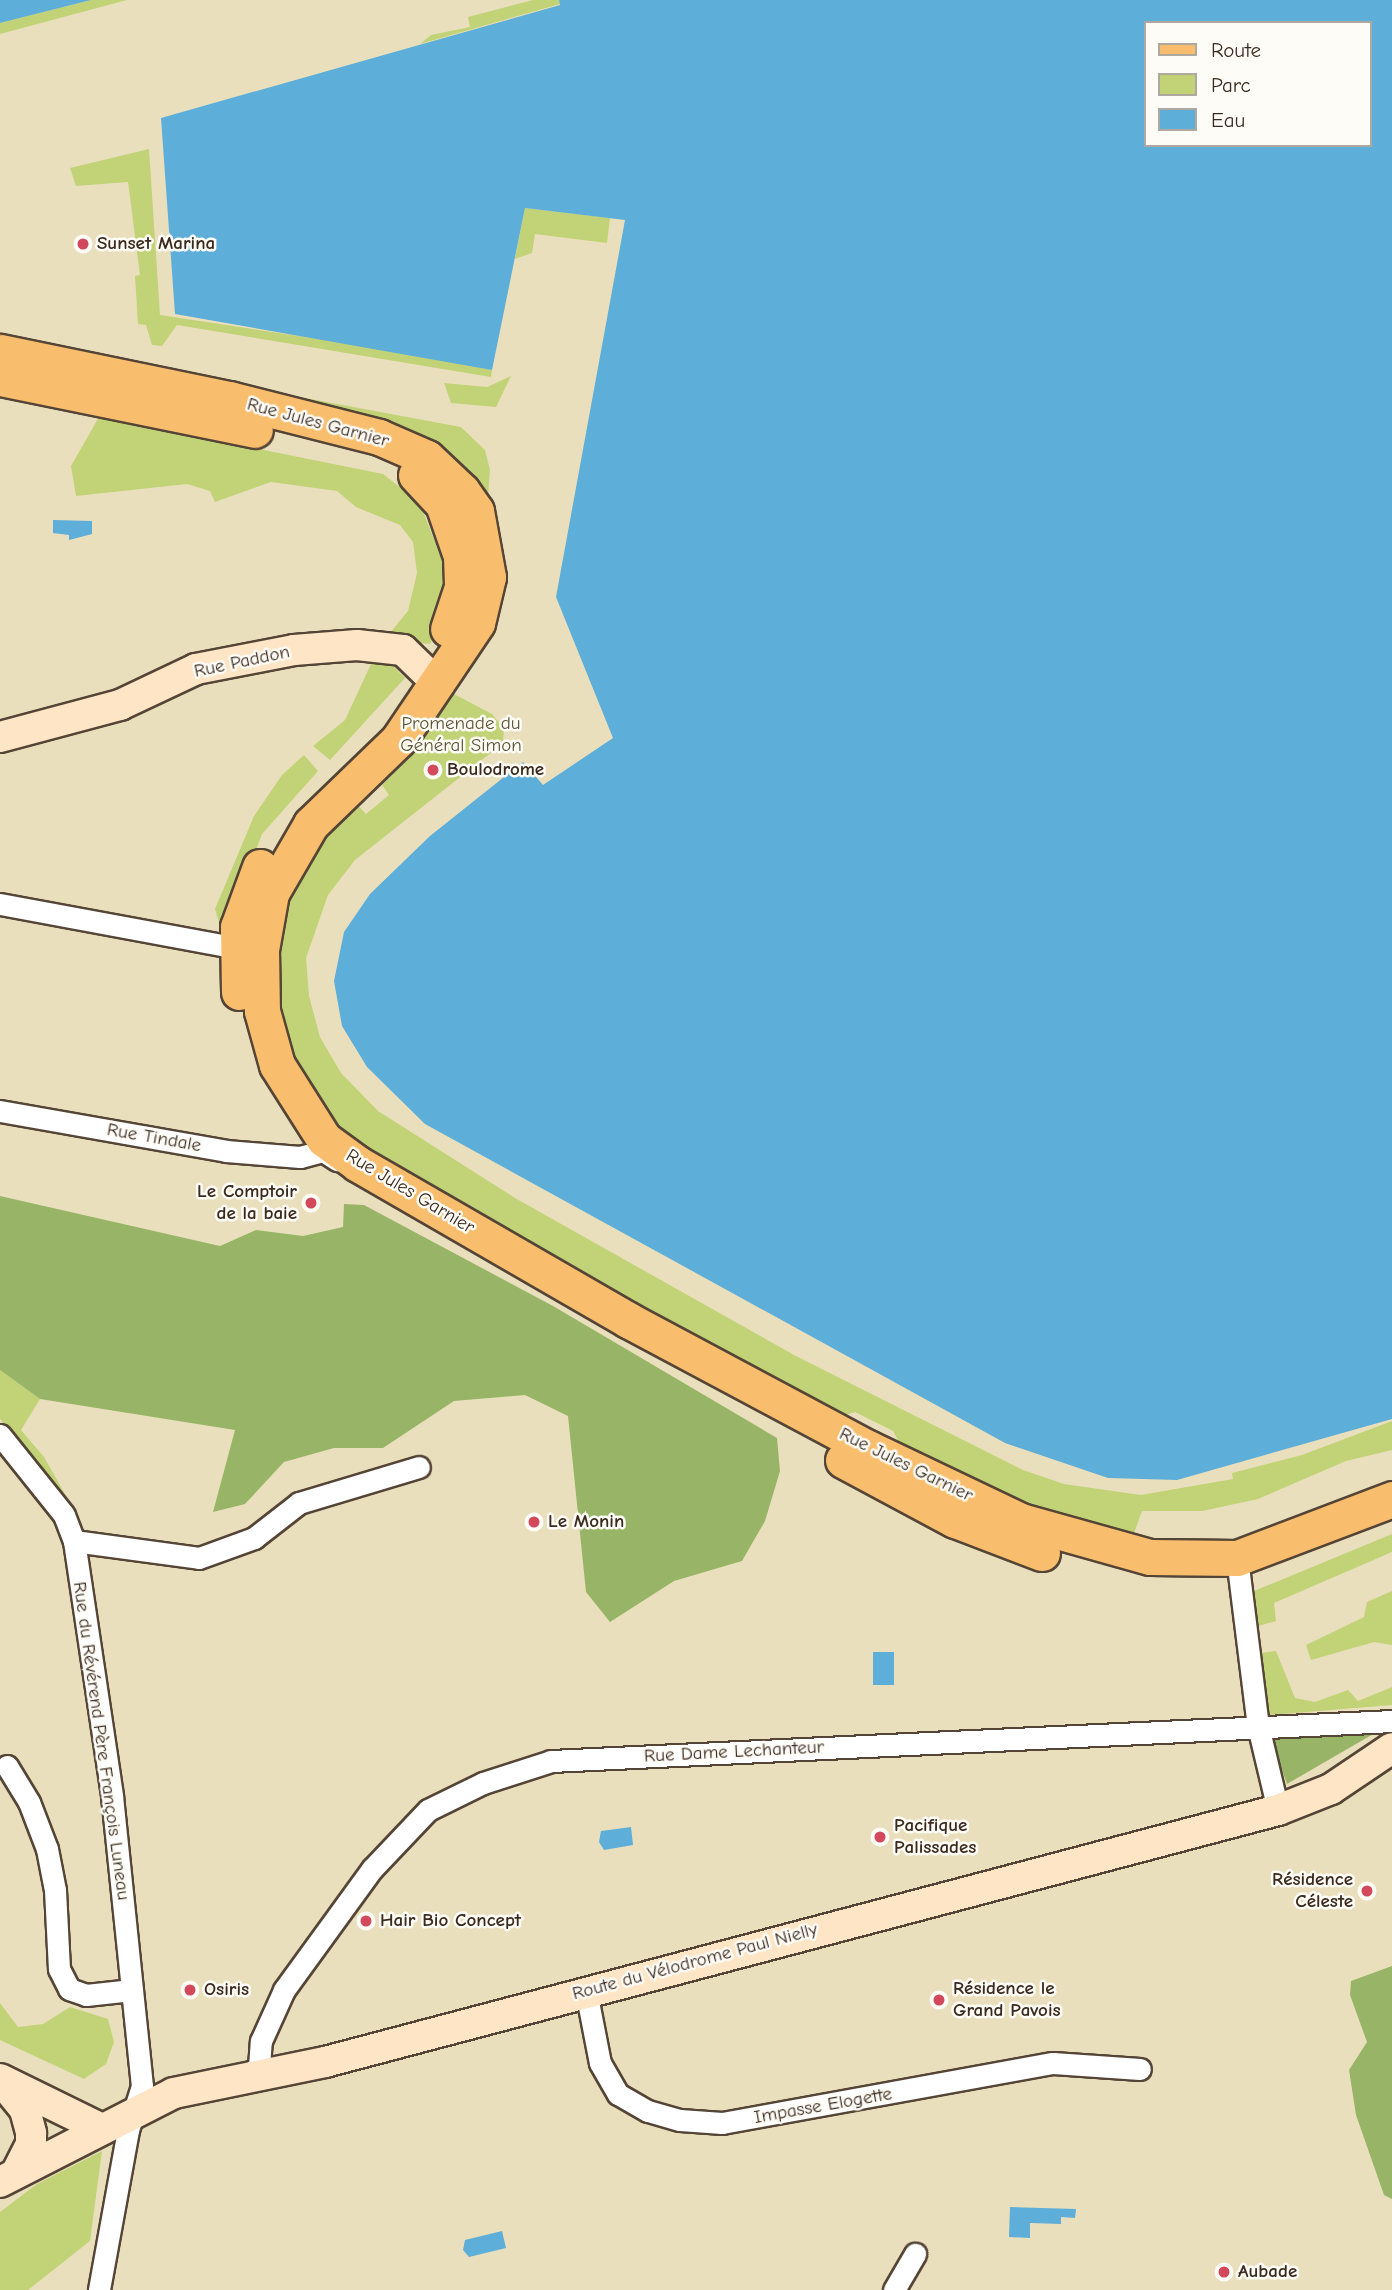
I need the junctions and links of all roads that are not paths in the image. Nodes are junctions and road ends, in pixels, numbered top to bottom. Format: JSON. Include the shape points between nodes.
{"nodes":[{"id":1,"x":0,"y":352,"type":"edge"},
{"id":2,"x":10,"y":377,"type":"edge"},
{"id":3,"x":432,"y":677,"type":"junction"},
{"id":4,"x":0,"y":737,"type":"edge"},
{"id":5,"x":271,"y":892,"type":"junction"},
{"id":6,"x":0,"y":904,"type":"edge"},
{"id":7,"x":237,"y":948,"type":"junction"},
{"id":8,"x":262,"y":1011,"type":"junction"},
{"id":9,"x":289,"y":1087,"type":"junction"},
{"id":10,"x":0,"y":1111,"type":"edge"},
{"id":11,"x":309,"y":1153,"type":"junction"},
{"id":12,"x":386,"y":1181,"type":"junction"},
{"id":13,"x":0,"y":1435,"type":"edge"},
{"id":14,"x":419,"y":1467,"type":"dead end"},
{"id":15,"x":1392,"y":1499,"type":"edge"},
{"id":16,"x":1392,"y":1517,"type":"edge"},
{"id":17,"x":1050,"y":1530,"type":"junction"},
{"id":18,"x":984,"y":1532,"type":"junction"},
{"id":19,"x":74,"y":1541,"type":"junction"},
{"id":20,"x":1229,"y":1564,"type":"junction"},
{"id":21,"x":1392,"y":1721,"type":"edge"},
{"id":22,"x":1258,"y":1726,"type":"junction"},
{"id":23,"x":1392,"y":1748,"type":"edge"},
{"id":24,"x":7,"y":1766,"type":"dead end"},
{"id":25,"x":1278,"y":1810,"type":"junction"},
{"id":26,"x":132,"y":1990,"type":"junction"},
{"id":27,"x":586,"y":1991,"type":"junction"},
{"id":28,"x":1140,"y":2069,"type":"dead end"},
{"id":29,"x":0,"y":2079,"type":"edge"},
{"id":30,"x":235,"y":2084,"type":"junction"},
{"id":31,"x":134,"y":2112,"type":"junction"},
{"id":32,"x":102,"y":2129,"type":"junction"},
{"id":33,"x":9,"y":2177,"type":"edge"},
{"id":34,"x":915,"y":2254,"type":"dead end"},
{"id":35,"x":99,"y":2290,"type":"edge"},
{"id":36,"x":894,"y":2290,"type":"edge"}],
"edges":[{"from":1,"to":3,"type":"main road","name":"Rue Jules Garnier","via":[[229,399],[379,437],[427,458],[476,511],[488,577],[477,623]]},
{"from":2,"to":3,"type":"main road","name":"Rue Jules Garnier","via":[[384,458],[422,478],[443,504],[470,592],[457,632]]},
{"from":3,"to":4,"type":"street","name":"Rue Paddon","via":[[403,650],[393,648],[357,645],[294,650],[196,669],[120,705]]},
{"from":3,"to":5,"type":"main road","name":"Rue Jules Garnier","via":[[392,746],[311,824]]},
{"from":3,"to":7,"type":"main road","name":"Rue Jules Garnier","via":[[388,716],[274,839],[248,892]]},
{"from":5,"to":7,"type":"street","via":[[254,910],[246,945]]},
{"from":5,"to":8,"type":"main road","name":"Rue Jules Garnier","via":[[261,950]]},
{"from":6,"to":7,"type":"street"},
{"from":7,"to":8,"type":"street","via":[[246,954],[249,1001]]},
{"from":7,"to":11,"type":"main road","name":"Rue Jules Garnier","via":[[240,1005],[257,1065]]},
{"from":8,"to":9,"type":"main road","name":"Rue Jules Garnier","via":[[277,1065]]},
{"from":9,"to":11,"type":"street","via":[[289,1110],[313,1142]]},
{"from":9,"to":12,"type":"main road","name":"Rue Jules Garnier","via":[[324,1139]]},
{"from":10,"to":11,"type":"street","name":"Rue Tindale","via":[[226,1151],[300,1157]]},
{"from":11,"to":12,"type":"street","via":[[323,1151],[369,1182]]},
{"from":11,"to":18,"type":"main road","name":"Rue Jules Garnier","via":[[341,1180],[889,1485]]},
{"from":12,"to":17,"type":"main road","name":"Rue Jules Garnier","via":[[628,1320],[856,1442]]},
{"from":13,"to":19,"type":"street","name":"Rue du Révérend Père François Luneau","via":[[64,1515]]},
{"from":14,"to":19,"type":"street","via":[[299,1503],[254,1538],[199,1558]]},
{"from":15,"to":20,"type":"main road","name":"Rue Jules Garnier"},
{"from":16,"to":20,"type":"main road","name":"Rue Jules Garnier","via":[[1367,1523],[1311,1552]]},
{"from":17,"to":18,"type":"main road","via":[[1028,1535],[991,1524]]},
{"from":17,"to":20,"type":"main road","name":"Rue Jules Garnier","via":[[1150,1557]]},
{"from":18,"to":20,"type":"main road","name":"Rue Jules Garnier","via":[[1056,1558],[1142,1576],[1143,1564],[1187,1568]]},
{"from":19,"to":26,"type":"street","name":"Rue du Révérend Père François Luneau","via":[[112,1796]]},
{"from":20,"to":22,"type":"street"},
{"from":21,"to":22,"type":"street","name":"Rue Dame Lechanteur"},
{"from":22,"to":25,"type":"street"},
{"from":22,"to":30,"type":"street","name":"Rue Dame Lechanteur","via":[[551,1761],[484,1783],[428,1810],[372,1869],[284,1990],[261,2041],[259,2067]]},
{"from":23,"to":25,"type":"street","name":"Route du Vélodrome Paul Nielly","via":[[1331,1789]]},
{"from":24,"to":26,"type":"street","via":[[29,1802],[47,1849],[55,1890],[59,1969],[69,1989],[86,1995]]},
{"from":25,"to":27,"type":"street","name":"Route du Vélodrome Paul Nielly"},
{"from":26,"to":31,"type":"street","name":"Rue du Révérend Père François Luneau","via":[[142,2086]]},
{"from":27,"to":28,"type":"street","name":"Impasse Elogette","via":[[600,2063],[618,2094],[648,2111],[680,2120],[733,2122],[1053,2063]]},
{"from":27,"to":30,"type":"street","name":"Route du Vélodrome Paul Nielly"},
{"from":29,"to":32,"type":"street"},
{"from":29,"to":33,"type":"street","via":[[28,2120],[31,2144]]},
{"from":30,"to":31,"type":"street","name":"Route du Vélodrome Paul Nielly","via":[[174,2094]]},
{"from":31,"to":32,"type":"street","name":"Route du Vélodrome Paul Nielly"},
{"from":31,"to":35,"type":"street","name":"Rue du Révérend Père François Luneau"},
{"from":32,"to":33,"type":"street","name":"Route du Vélodrome Paul Nielly"},
{"from":34,"to":36,"type":"street"}]}
